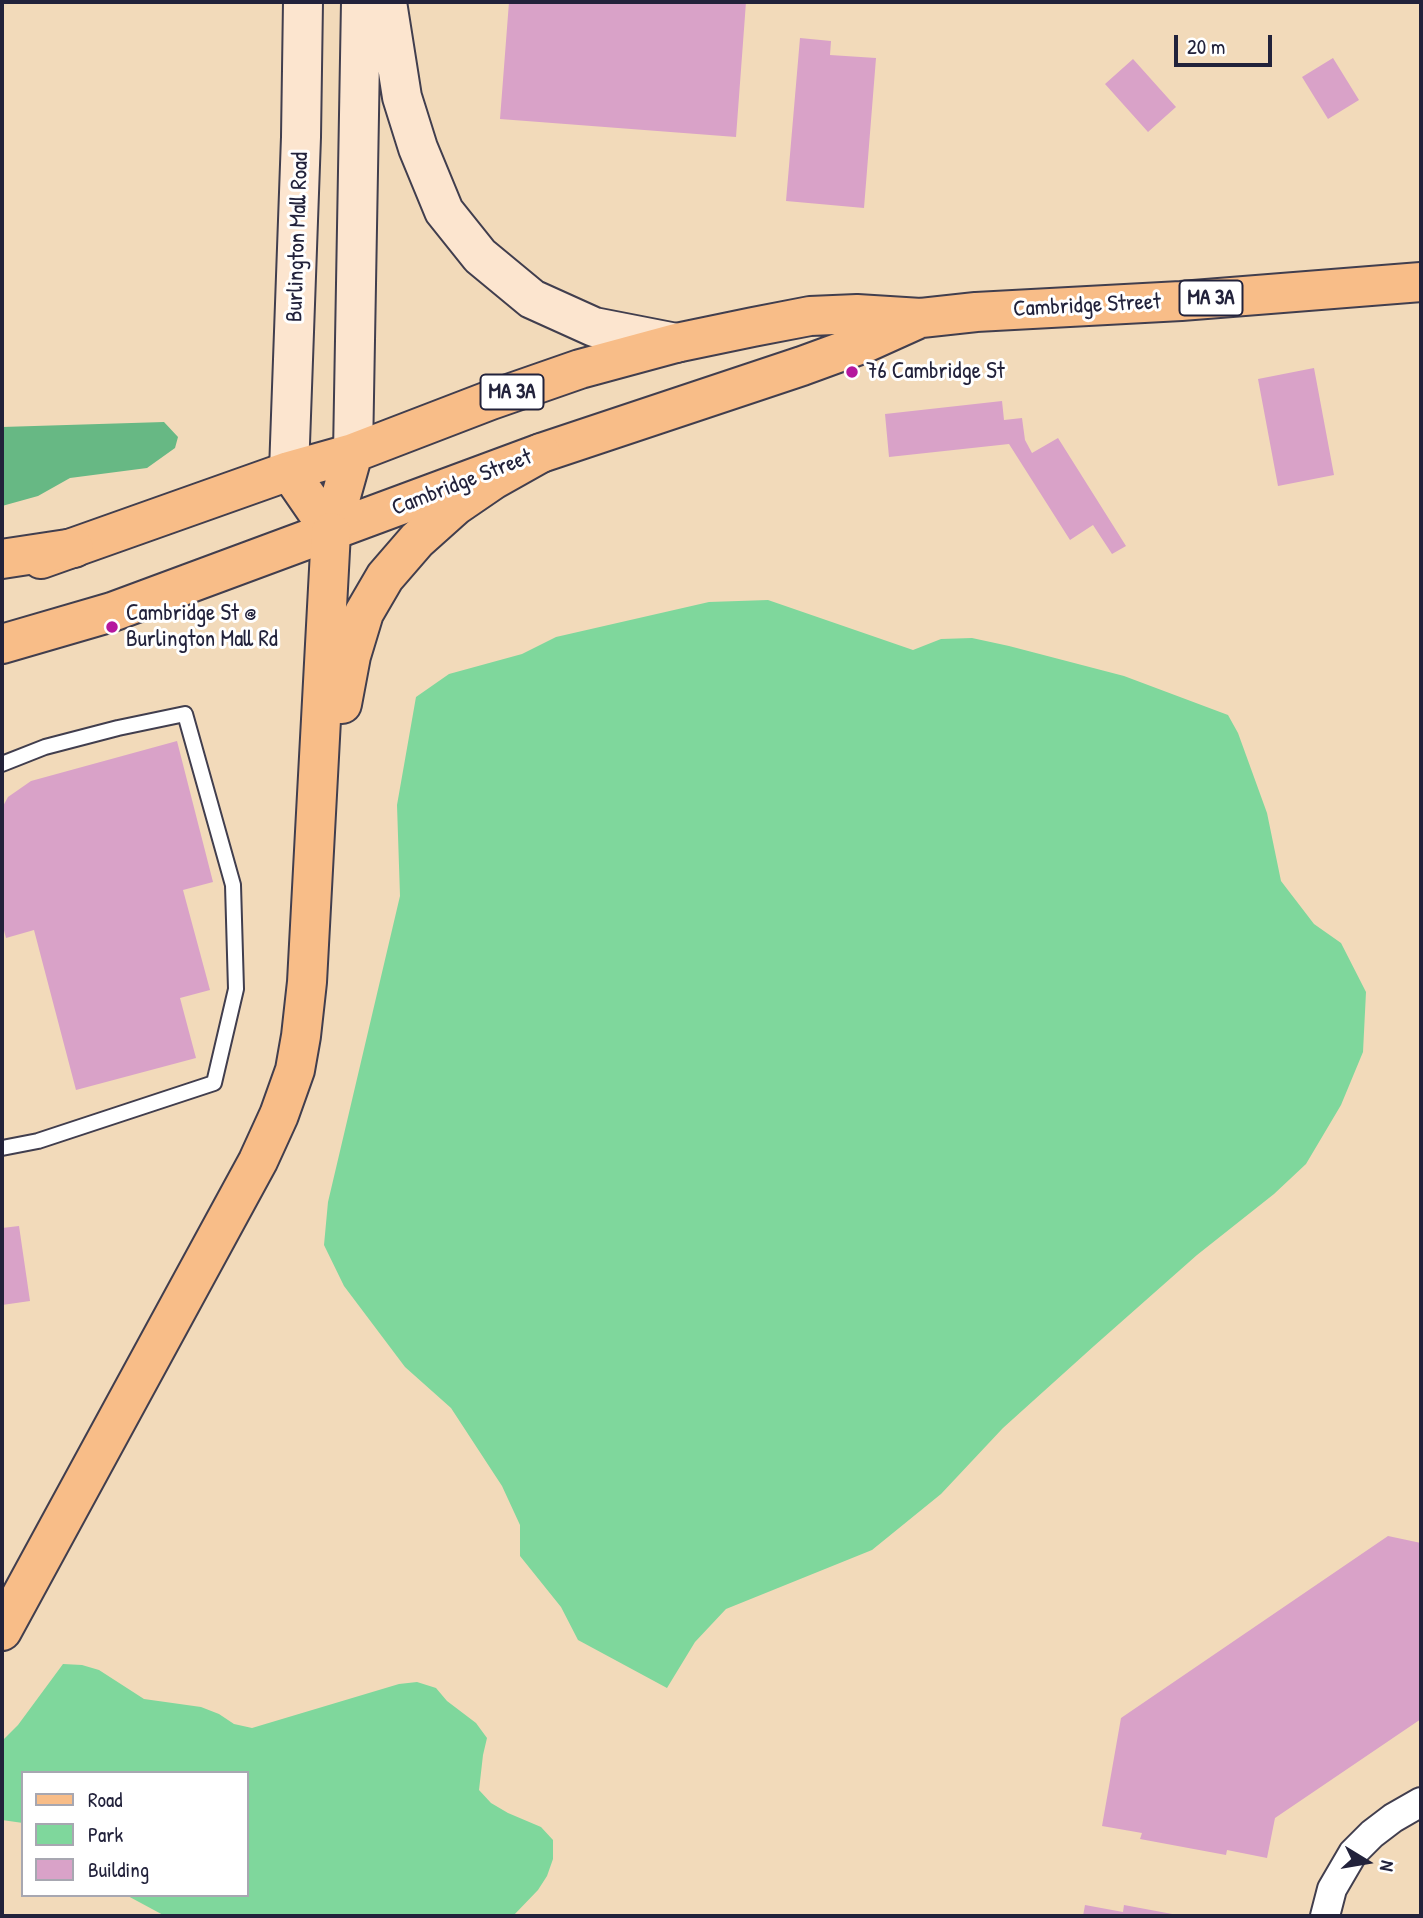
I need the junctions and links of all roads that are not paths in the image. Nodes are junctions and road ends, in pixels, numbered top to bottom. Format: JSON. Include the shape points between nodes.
{"nodes":[{"id":1,"x":303,"y":2,"type":"edge"},
{"id":2,"x":361,"y":2,"type":"edge"},
{"id":3,"x":387,"y":2,"type":"edge"},
{"id":4,"x":1421,"y":282,"type":"edge"},
{"id":5,"x":921,"y":318,"type":"junction"},
{"id":6,"x":676,"y":343,"type":"junction"},
{"id":7,"x":353,"y":453,"type":"junction"},
{"id":8,"x":541,"y":453,"type":"junction"},
{"id":9,"x":289,"y":471,"type":"junction"},
{"id":10,"x":331,"y":532,"type":"junction"},
{"id":11,"x":74,"y":548,"type":"junction"},
{"id":12,"x":2,"y":559,"type":"edge"},
{"id":13,"x":2,"y":571,"type":"edge"},
{"id":14,"x":2,"y":644,"type":"edge"},
{"id":15,"x":2,"y":764,"type":"edge"},
{"id":16,"x":311,"y":889,"type":"junction"},
{"id":17,"x":2,"y":1148,"type":"edge"},
{"id":18,"x":2,"y":1631,"type":"edge"},
{"id":19,"x":1421,"y":1802,"type":"edge"},
{"id":20,"x":1325,"y":1916,"type":"edge"}],
"edges":[{"from":1,"to":9,"type":"main road","name":"Burlington Mall Road"},
{"from":2,"to":7,"type":"main road"},
{"from":3,"to":6,"type":"main road","via":[[402,97],[418,148],[444,211],[480,256],[532,299],[594,327]]},
{"from":4,"to":5,"type":"main road","name":"Cambridge Street","number":"MA 3A"},
{"from":5,"to":6,"type":"main road","name":"Cambridge Street","number":"MA 3A","via":[[810,316]]},
{"from":5,"to":8,"type":"main road","name":"Cambridge Street","number":"MA 3A","via":[[802,366]]},
{"from":6,"to":7,"type":"main road","name":"Cambridge Street","number":"MA 3A","via":[[580,369]]},
{"from":7,"to":9,"type":"main road","name":"Cambridge Street","number":"MA 3A"},
{"from":7,"to":10,"type":"main road"},
{"from":8,"to":10,"type":"main road","name":"Cambridge Street","number":"MA 3A"},
{"from":8,"to":16,"type":"main road","via":[[455,506],[417,540],[385,577],[364,613],[351,656]]},
{"from":9,"to":10,"type":"main road"},
{"from":9,"to":11,"type":"main road","name":"Cambridge Street","number":"MA 3A"},
{"from":10,"to":14,"type":"main road","name":"Cambridge Street","number":"MA 3A","via":[[112,612]]},
{"from":10,"to":16,"type":"main road"},
{"from":11,"to":12,"type":"main road"},
{"from":11,"to":13,"type":"main road","name":"Cambridge Street","number":"MA 3A"},
{"from":15,"to":17,"type":"lane","via":[[45,747],[185,714],[233,885],[236,989],[214,1083],[38,1141]]},
{"from":16,"to":18,"type":"main road","via":[[302,1036],[279,1115],[231,1212]]},
{"from":19,"to":20,"type":"street","via":[[1393,1818],[1353,1853],[1332,1889]]}]}
